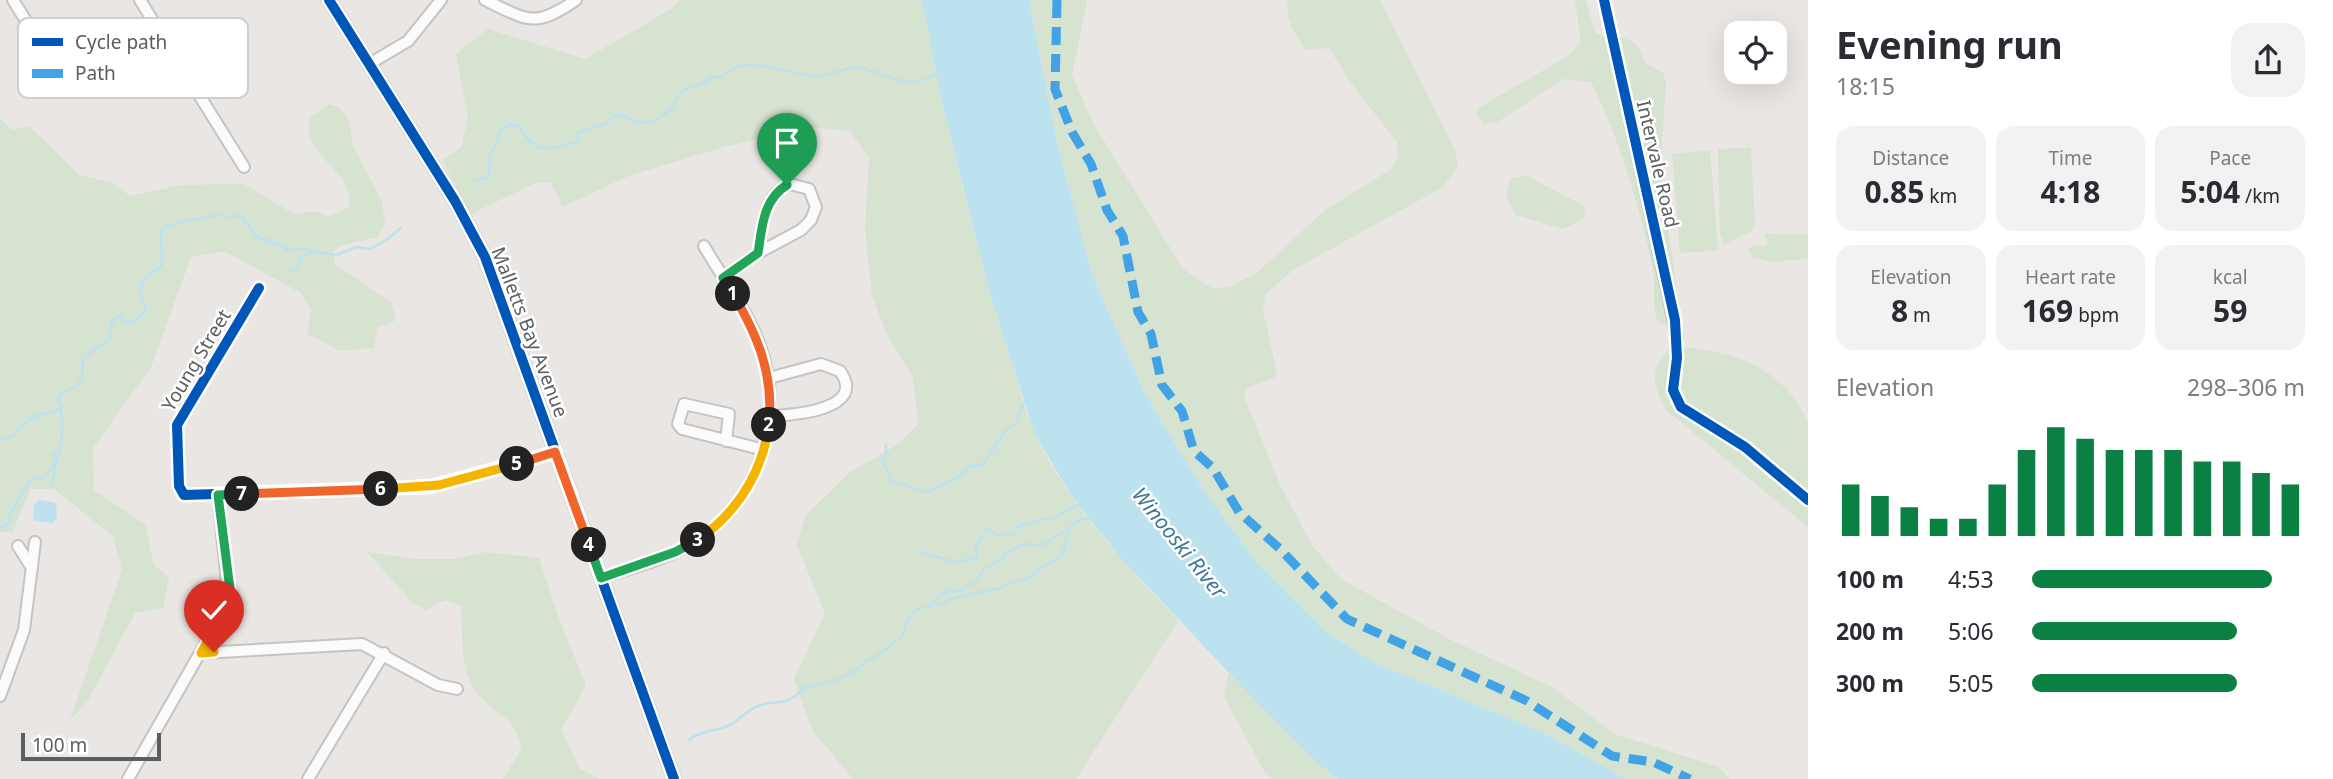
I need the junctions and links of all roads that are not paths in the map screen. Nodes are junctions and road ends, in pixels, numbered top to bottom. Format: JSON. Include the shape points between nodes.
{"nodes":[{"id":1,"x":13,"y":0,"type":"edge"},
{"id":2,"x":140,"y":0,"type":"edge"},
{"id":3,"x":329,"y":0,"type":"edge"},
{"id":4,"x":441,"y":0,"type":"edge"},
{"id":5,"x":485,"y":0,"type":"edge"},
{"id":6,"x":576,"y":0,"type":"edge"},
{"id":7,"x":1604,"y":0,"type":"edge"},
{"id":8,"x":24,"y":18,"type":"edge"},
{"id":9,"x":151,"y":18,"type":"edge"},
{"id":10,"x":369,"y":64,"type":"junction"},
{"id":11,"x":201,"y":98,"type":"edge"},
{"id":12,"x":244,"y":167,"type":"dead end"},
{"id":13,"x":704,"y":246,"type":"dead end"},
{"id":14,"x":758,"y":253,"type":"junction"},
{"id":15,"x":723,"y":278,"type":"junction"},
{"id":16,"x":259,"y":288,"type":"dead end"},
{"id":17,"x":1678,"y":337,"type":"dead end"},
{"id":18,"x":769,"y":378,"type":"junction"},
{"id":19,"x":770,"y":416,"type":"junction"},
{"id":20,"x":726,"y":441,"type":"junction"},
{"id":21,"x":764,"y":450,"type":"junction"},
{"id":22,"x":555,"y":452,"type":"junction"},
{"id":23,"x":218,"y":495,"type":"junction"},
{"id":24,"x":35,"y":542,"type":"dead end"},
{"id":25,"x":19,"y":546,"type":"dead end"},
{"id":26,"x":32,"y":568,"type":"junction"},
{"id":27,"x":601,"y":578,"type":"junction"},
{"id":28,"x":201,"y":653,"type":"junction"},
{"id":29,"x":384,"y":653,"type":"junction"},
{"id":30,"x":457,"y":689,"type":"dead end"},
{"id":31,"x":0,"y":696,"type":"edge"},
{"id":32,"x":128,"y":779,"type":"edge"},
{"id":33,"x":308,"y":779,"type":"edge"},
{"id":34,"x":674,"y":779,"type":"edge"}],
"edges":[{"from":1,"to":8,"type":"street"},
{"from":2,"to":9,"type":"street"},
{"from":3,"to":10,"type":"street","name":"Malletts Bay Avenue"},
{"from":4,"to":10,"type":"street","via":[[408,41]]},
{"from":5,"to":6,"type":"street","via":[[534,20],[549,18]]},
{"from":7,"to":17,"type":"street","name":"Intervale Road"},
{"from":10,"to":22,"type":"street","name":"Malletts Bay Avenue","via":[[485,257]]},
{"from":11,"to":12,"type":"street"},
{"from":13,"to":15,"type":"street"},
{"from":14,"to":14,"type":"street","via":[[763,222],[774,196],[787,185],[807,187],[816,201],[811,220],[794,235]]},
{"from":14,"to":15,"type":"street"},
{"from":15,"to":18,"type":"street","via":[[756,336]]},
{"from":16,"to":23,"type":"street","name":"Young Street","via":[[176,431],[182,493]]},
{"from":18,"to":19,"type":"street"},
{"from":18,"to":19,"type":"street","via":[[825,364],[840,371],[846,386],[833,405]]},
{"from":19,"to":21,"type":"street"},
{"from":20,"to":20,"type":"street","via":[[680,428],[684,404],[729,414]]},
{"from":20,"to":21,"type":"street"},
{"from":21,"to":27,"type":"street","via":[[741,497],[705,534],[675,552]]},
{"from":22,"to":23,"type":"street","name":"Young Street","via":[[429,487]]},
{"from":22,"to":27,"type":"street","name":"Malletts Bay Avenue"},
{"from":23,"to":28,"type":"street","via":[[230,596]]},
{"from":24,"to":26,"type":"street"},
{"from":25,"to":26,"type":"street"},
{"from":26,"to":31,"type":"street","via":[[22,637]]},
{"from":27,"to":34,"type":"street","name":"Malletts Bay Avenue"},
{"from":28,"to":29,"type":"street","via":[[362,644]]},
{"from":28,"to":32,"type":"street"},
{"from":29,"to":30,"type":"street","via":[[438,685]]},
{"from":29,"to":33,"type":"street"}]}
